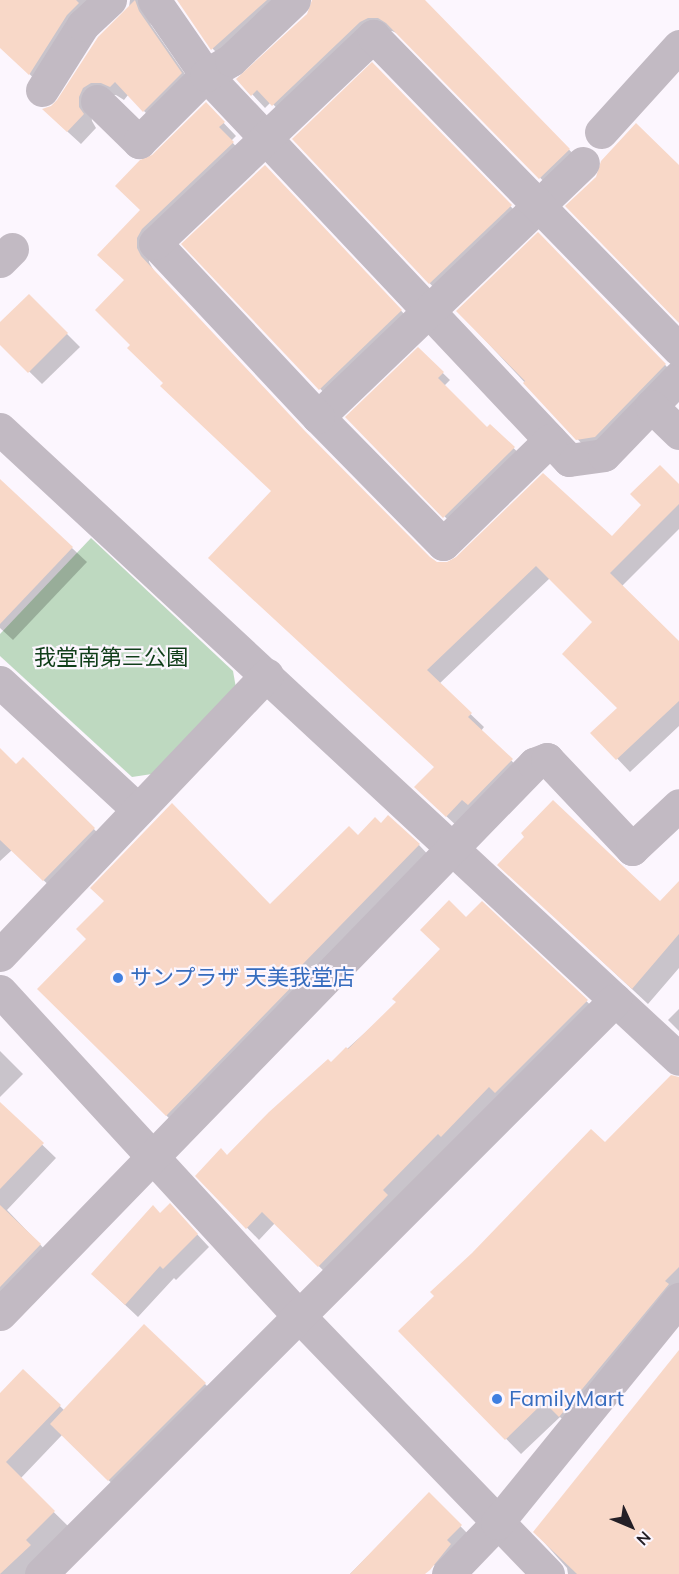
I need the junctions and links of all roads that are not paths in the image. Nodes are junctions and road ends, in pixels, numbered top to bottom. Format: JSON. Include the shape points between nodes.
{"nodes":[{"id":1,"x":110,"y":0,"type":"edge"},
{"id":2,"x":154,"y":0,"type":"edge"},
{"id":3,"x":294,"y":0,"type":"edge"},
{"id":4,"x":679,"y":46,"type":"edge"},
{"id":5,"x":206,"y":75,"type":"junction"},
{"id":6,"x":42,"y":90,"type":"dead end"},
{"id":7,"x":97,"y":101,"type":"dead end"},
{"id":8,"x":601,"y":132,"type":"dead end"},
{"id":9,"x":264,"y":138,"type":"junction"},
{"id":10,"x":583,"y":163,"type":"dead end"},
{"id":11,"x":538,"y":206,"type":"junction"},
{"id":12,"x":428,"y":311,"type":"junction"},
{"id":13,"x":679,"y":350,"type":"edge"},
{"id":14,"x":679,"y":377,"type":"edge"},
{"id":15,"x":651,"y":406,"type":"junction"},
{"id":16,"x":318,"y":417,"type":"junction"},
{"id":17,"x":0,"y":429,"type":"edge"},
{"id":18,"x":679,"y":433,"type":"edge"},
{"id":19,"x":550,"y":440,"type":"junction"},
{"id":20,"x":267,"y":675,"type":"junction"},
{"id":21,"x":0,"y":682,"type":"edge"},
{"id":22,"x":679,"y":805,"type":"edge"},
{"id":23,"x":138,"y":810,"type":"junction"},
{"id":24,"x":452,"y":850,"type":"junction"},
{"id":25,"x":0,"y":955,"type":"edge"},
{"id":26,"x":0,"y":992,"type":"edge"},
{"id":27,"x":615,"y":1000,"type":"junction"},
{"id":28,"x":679,"y":1059,"type":"edge"},
{"id":29,"x":152,"y":1156,"type":"junction"},
{"id":30,"x":679,"y":1299,"type":"edge"},
{"id":31,"x":5,"y":1300,"type":"edge"},
{"id":32,"x":298,"y":1315,"type":"junction"},
{"id":33,"x":497,"y":1523,"type":"junction"},
{"id":34,"x":41,"y":1574,"type":"edge"},
{"id":35,"x":448,"y":1574,"type":"edge"},
{"id":36,"x":548,"y":1574,"type":"edge"}],
"edges":[{"from":1,"to":6,"type":"street","via":[[83,25]]},
{"from":2,"to":5,"type":"street"},
{"from":3,"to":5,"type":"street","via":[[231,60]]},
{"from":4,"to":8,"type":"street"},
{"from":5,"to":7,"type":"street","via":[[139,142]]},
{"from":5,"to":9,"type":"street"},
{"from":9,"to":11,"type":"street","via":[[373,36]]},
{"from":9,"to":12,"type":"street"},
{"from":9,"to":16,"type":"street","via":[[155,243]]},
{"from":10,"to":11,"type":"street"},
{"from":11,"to":12,"type":"street"},
{"from":11,"to":13,"type":"street"},
{"from":12,"to":16,"type":"street"},
{"from":12,"to":19,"type":"street"},
{"from":14,"to":15,"type":"street"},
{"from":15,"to":18,"type":"street"},
{"from":15,"to":19,"type":"street","via":[[604,454],[569,460]]},
{"from":16,"to":19,"type":"street","via":[[443,544]]},
{"from":17,"to":20,"type":"street"},
{"from":20,"to":23,"type":"street"},
{"from":20,"to":24,"type":"street"},
{"from":21,"to":23,"type":"street"},
{"from":22,"to":24,"type":"street","via":[[632,849],[547,759],[534,764]]},
{"from":23,"to":25,"type":"street"},
{"from":24,"to":27,"type":"street"},
{"from":24,"to":29,"type":"street"},
{"from":26,"to":29,"type":"street"},
{"from":27,"to":28,"type":"street"},
{"from":27,"to":32,"type":"street"},
{"from":29,"to":31,"type":"street"},
{"from":29,"to":32,"type":"street"},
{"from":30,"to":33,"type":"street"},
{"from":32,"to":33,"type":"street"},
{"from":32,"to":34,"type":"street"},
{"from":33,"to":35,"type":"street"},
{"from":33,"to":36,"type":"street"}]}
